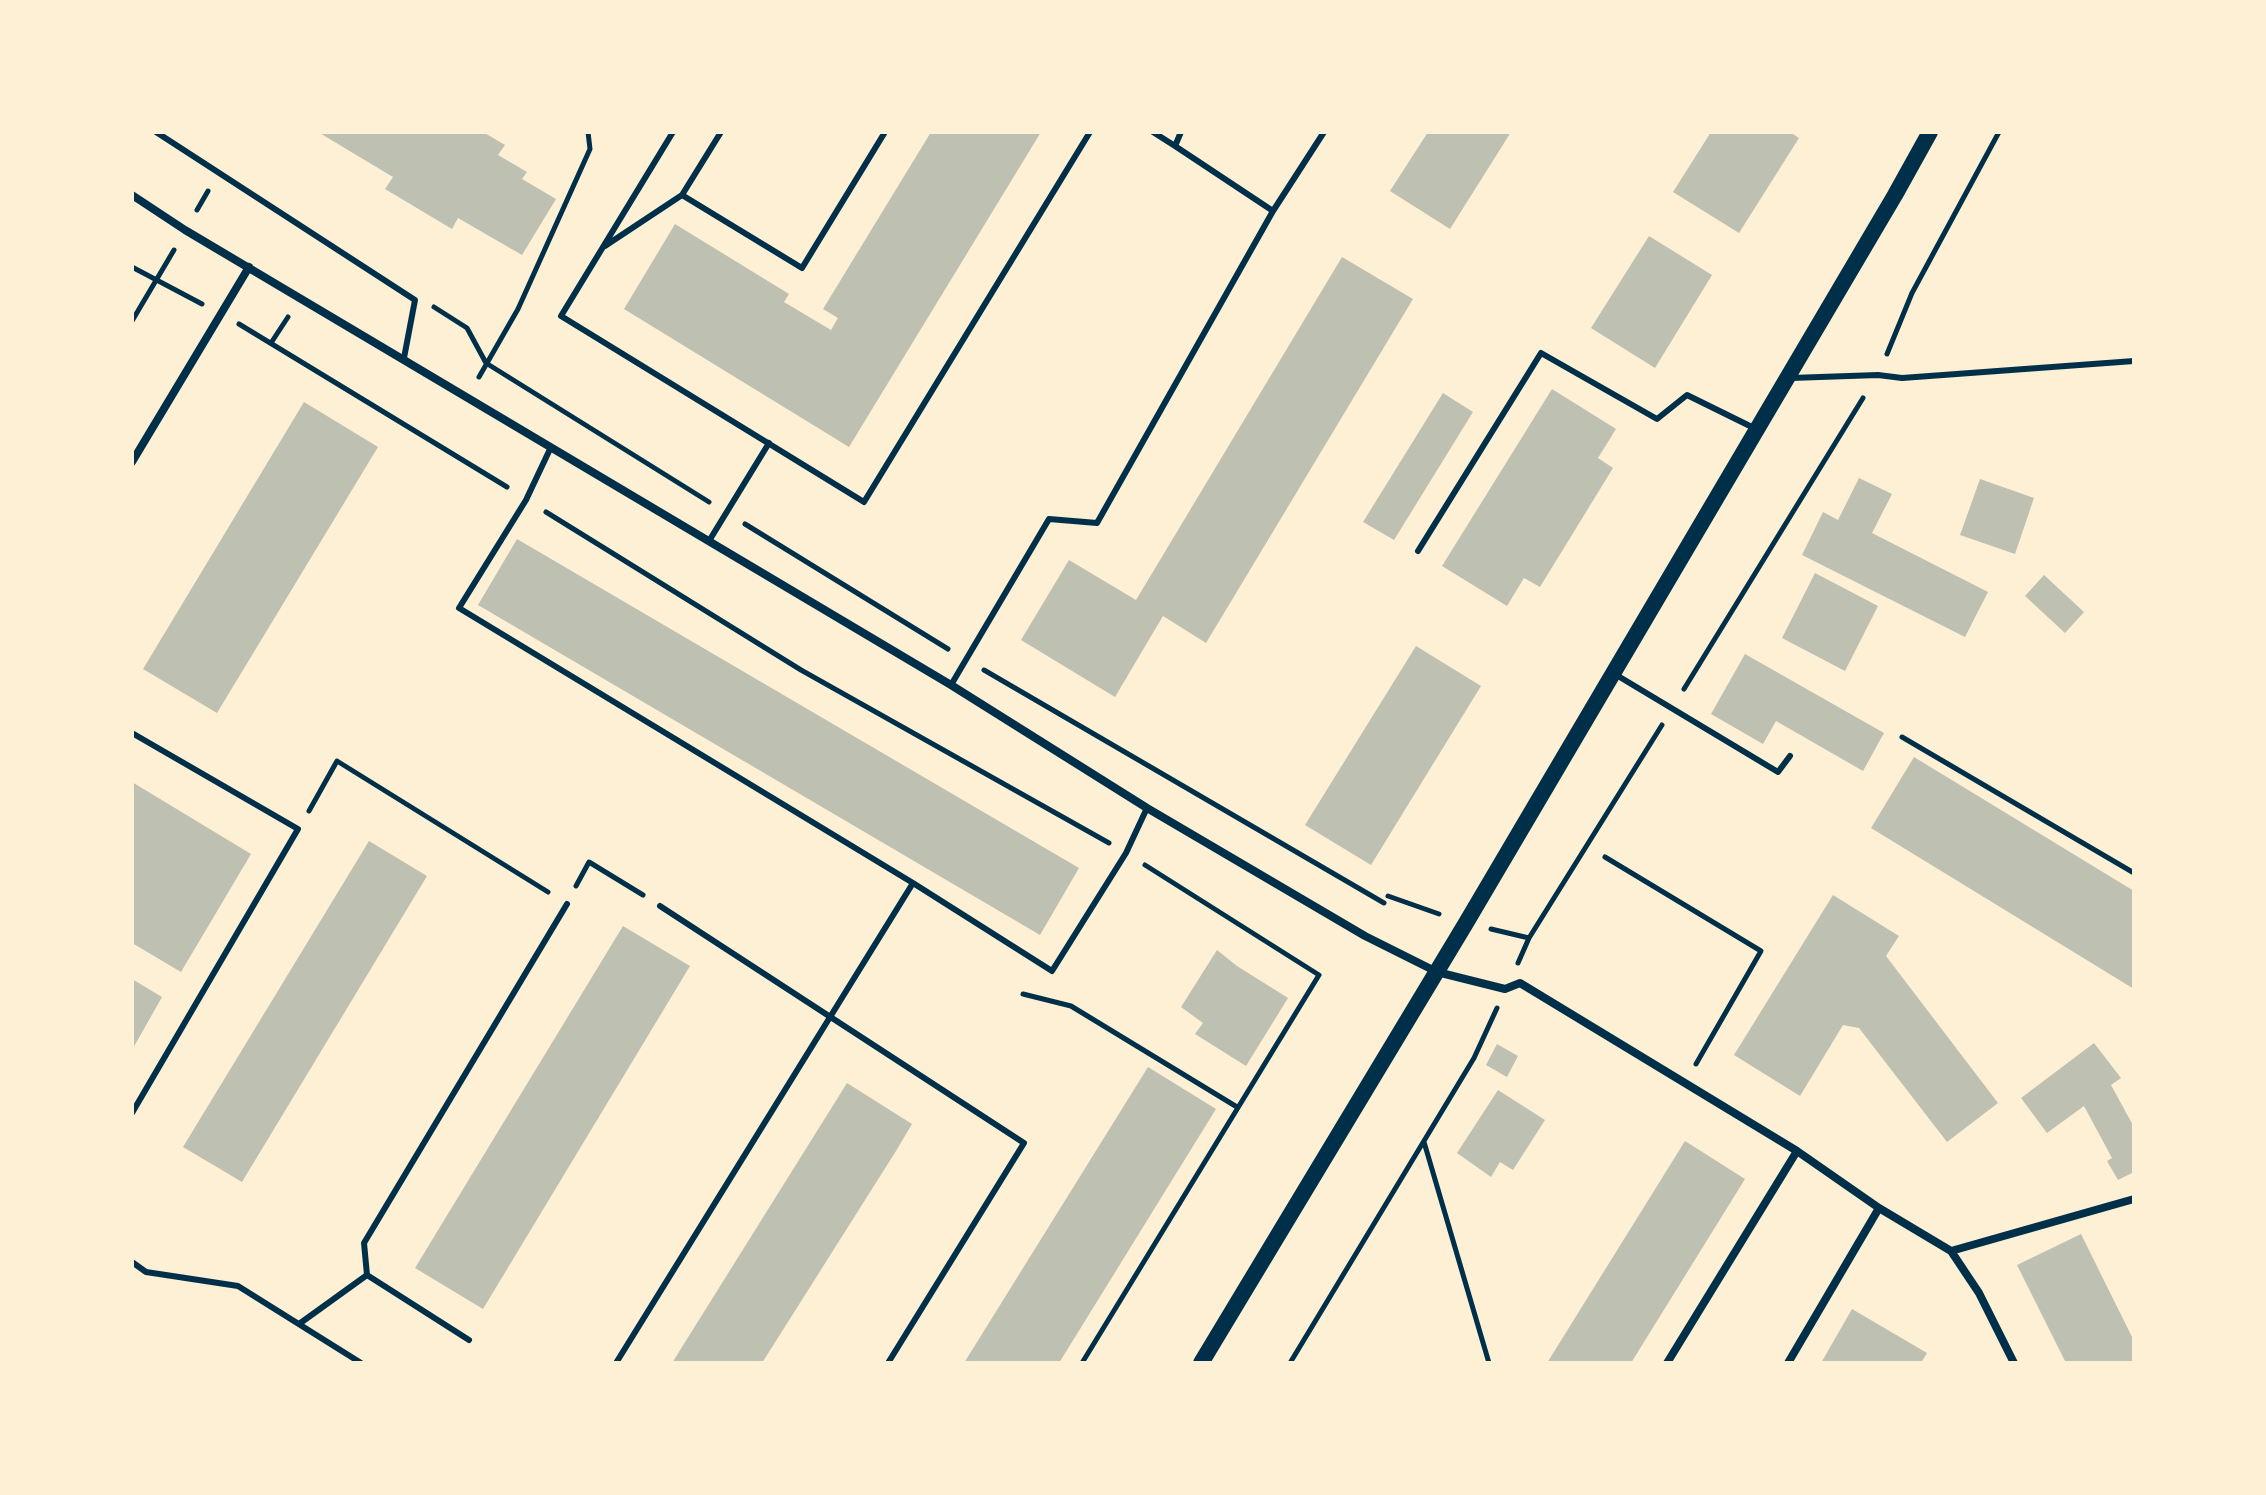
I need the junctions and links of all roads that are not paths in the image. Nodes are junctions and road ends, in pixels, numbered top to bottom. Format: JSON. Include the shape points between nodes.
{"nodes":[{"id":1,"x":156,"y":132,"type":"edge"},
{"id":2,"x":673,"y":132,"type":"edge"},
{"id":3,"x":721,"y":132,"type":"edge"},
{"id":4,"x":885,"y":132,"type":"edge"},
{"id":5,"x":1090,"y":132,"type":"edge"},
{"id":6,"x":1153,"y":132,"type":"edge"},
{"id":7,"x":1181,"y":132,"type":"edge"},
{"id":8,"x":1324,"y":132,"type":"edge"},
{"id":9,"x":1930,"y":132,"type":"edge"},
{"id":10,"x":1175,"y":146,"type":"junction"},
{"id":11,"x":132,"y":195,"type":"edge"},
{"id":12,"x":682,"y":195,"type":"junction"},
{"id":13,"x":1273,"y":211,"type":"junction"},
{"id":14,"x":602,"y":248,"type":"junction"},
{"id":15,"x":249,"y":267,"type":"junction"},
{"id":16,"x":404,"y":358,"type":"junction"},
{"id":17,"x":2134,"y":361,"type":"edge"},
{"id":18,"x":1787,"y":378,"type":"junction"},
{"id":19,"x":1757,"y":429,"type":"junction"},
{"id":20,"x":769,"y":443,"type":"junction"},
{"id":21,"x":551,"y":447,"type":"junction"},
{"id":22,"x":132,"y":462,"type":"edge"},
{"id":23,"x":709,"y":541,"type":"junction"},
{"id":24,"x":1418,"y":551,"type":"dead end"},
{"id":25,"x":1613,"y":673,"type":"junction"},
{"id":26,"x":951,"y":685,"type":"junction"},
{"id":27,"x":132,"y":733,"type":"edge"},
{"id":28,"x":1790,"y":756,"type":"dead end"},
{"id":29,"x":1147,"y":808,"type":"junction"},
{"id":30,"x":913,"y":883,"type":"junction"},
{"id":31,"x":567,"y":904,"type":"road end"},
{"id":32,"x":660,"y":906,"type":"road end"},
{"id":33,"x":1437,"y":972,"type":"junction"},
{"id":34,"x":829,"y":1016,"type":"junction"},
{"id":35,"x":132,"y":1113,"type":"edge"},
{"id":36,"x":1797,"y":1151,"type":"junction"},
{"id":37,"x":2134,"y":1199,"type":"edge"},
{"id":38,"x":1879,"y":1208,"type":"junction"},
{"id":39,"x":1951,"y":1251,"type":"junction"},
{"id":40,"x":132,"y":1262,"type":"edge"},
{"id":41,"x":367,"y":1275,"type":"junction"},
{"id":42,"x":299,"y":1324,"type":"junction"},
{"id":43,"x":469,"y":1340,"type":"dead end"},
{"id":44,"x":361,"y":1363,"type":"edge"},
{"id":45,"x":616,"y":1363,"type":"edge"},
{"id":46,"x":888,"y":1363,"type":"edge"},
{"id":47,"x":1201,"y":1363,"type":"edge"},
{"id":48,"x":1667,"y":1363,"type":"edge"},
{"id":49,"x":1788,"y":1363,"type":"edge"},
{"id":50,"x":2014,"y":1363,"type":"edge"}],
"edges":[{"from":1,"to":16,"type":"lane","via":[[415,300]]},
{"from":2,"to":14,"type":"lane"},
{"from":3,"to":12,"type":"lane"},
{"from":4,"to":12,"type":"lane","via":[[802,268]]},
{"from":5,"to":20,"type":"lane","via":[[864,502]]},
{"from":6,"to":10,"type":"lane"},
{"from":7,"to":10,"type":"lane"},
{"from":8,"to":13,"type":"lane"},
{"from":9,"to":18,"type":"main road"},
{"from":10,"to":13,"type":"lane"},
{"from":11,"to":15,"type":"street"},
{"from":12,"to":14,"type":"lane"},
{"from":13,"to":26,"type":"lane","via":[[1097,523],[1049,519]]},
{"from":14,"to":20,"type":"lane","via":[[561,316]]},
{"from":15,"to":16,"type":"street"},
{"from":15,"to":22,"type":"street"},
{"from":16,"to":21,"type":"street"},
{"from":17,"to":18,"type":"lane","via":[[1902,378]]},
{"from":18,"to":19,"type":"main road"},
{"from":19,"to":24,"type":"lane","via":[[1687,395],[1657,419],[1541,353]]},
{"from":19,"to":25,"type":"main road"},
{"from":20,"to":23,"type":"lane"},
{"from":21,"to":23,"type":"street"},
{"from":21,"to":30,"type":"lane","via":[[526,500],[459,608]]},
{"from":23,"to":26,"type":"street"},
{"from":25,"to":28,"type":"lane","via":[[1778,772]]},
{"from":25,"to":33,"type":"main road"},
{"from":26,"to":29,"type":"street"},
{"from":27,"to":35,"type":"lane","via":[[298,829]]},
{"from":29,"to":30,"type":"lane","via":[[1126,853],[1052,971]]},
{"from":29,"to":33,"type":"street","via":[[1365,936]]},
{"from":30,"to":34,"type":"lane"},
{"from":31,"to":41,"type":"lane","via":[[364,1243]]},
{"from":32,"to":34,"type":"lane"},
{"from":33,"to":36,"type":"street","via":[[1505,989],[1520,983]]},
{"from":33,"to":47,"type":"main road"},
{"from":34,"to":45,"type":"lane"},
{"from":34,"to":46,"type":"lane","via":[[1024,1143]]},
{"from":36,"to":38,"type":"street"},
{"from":36,"to":48,"type":"street"},
{"from":37,"to":39,"type":"street"},
{"from":38,"to":39,"type":"street"},
{"from":38,"to":49,"type":"street"},
{"from":39,"to":50,"type":"street"},
{"from":40,"to":42,"type":"lane","via":[[146,1272],[238,1286]]},
{"from":41,"to":42,"type":"lane"},
{"from":41,"to":43,"type":"lane"},
{"from":42,"to":44,"type":"lane"}]}
